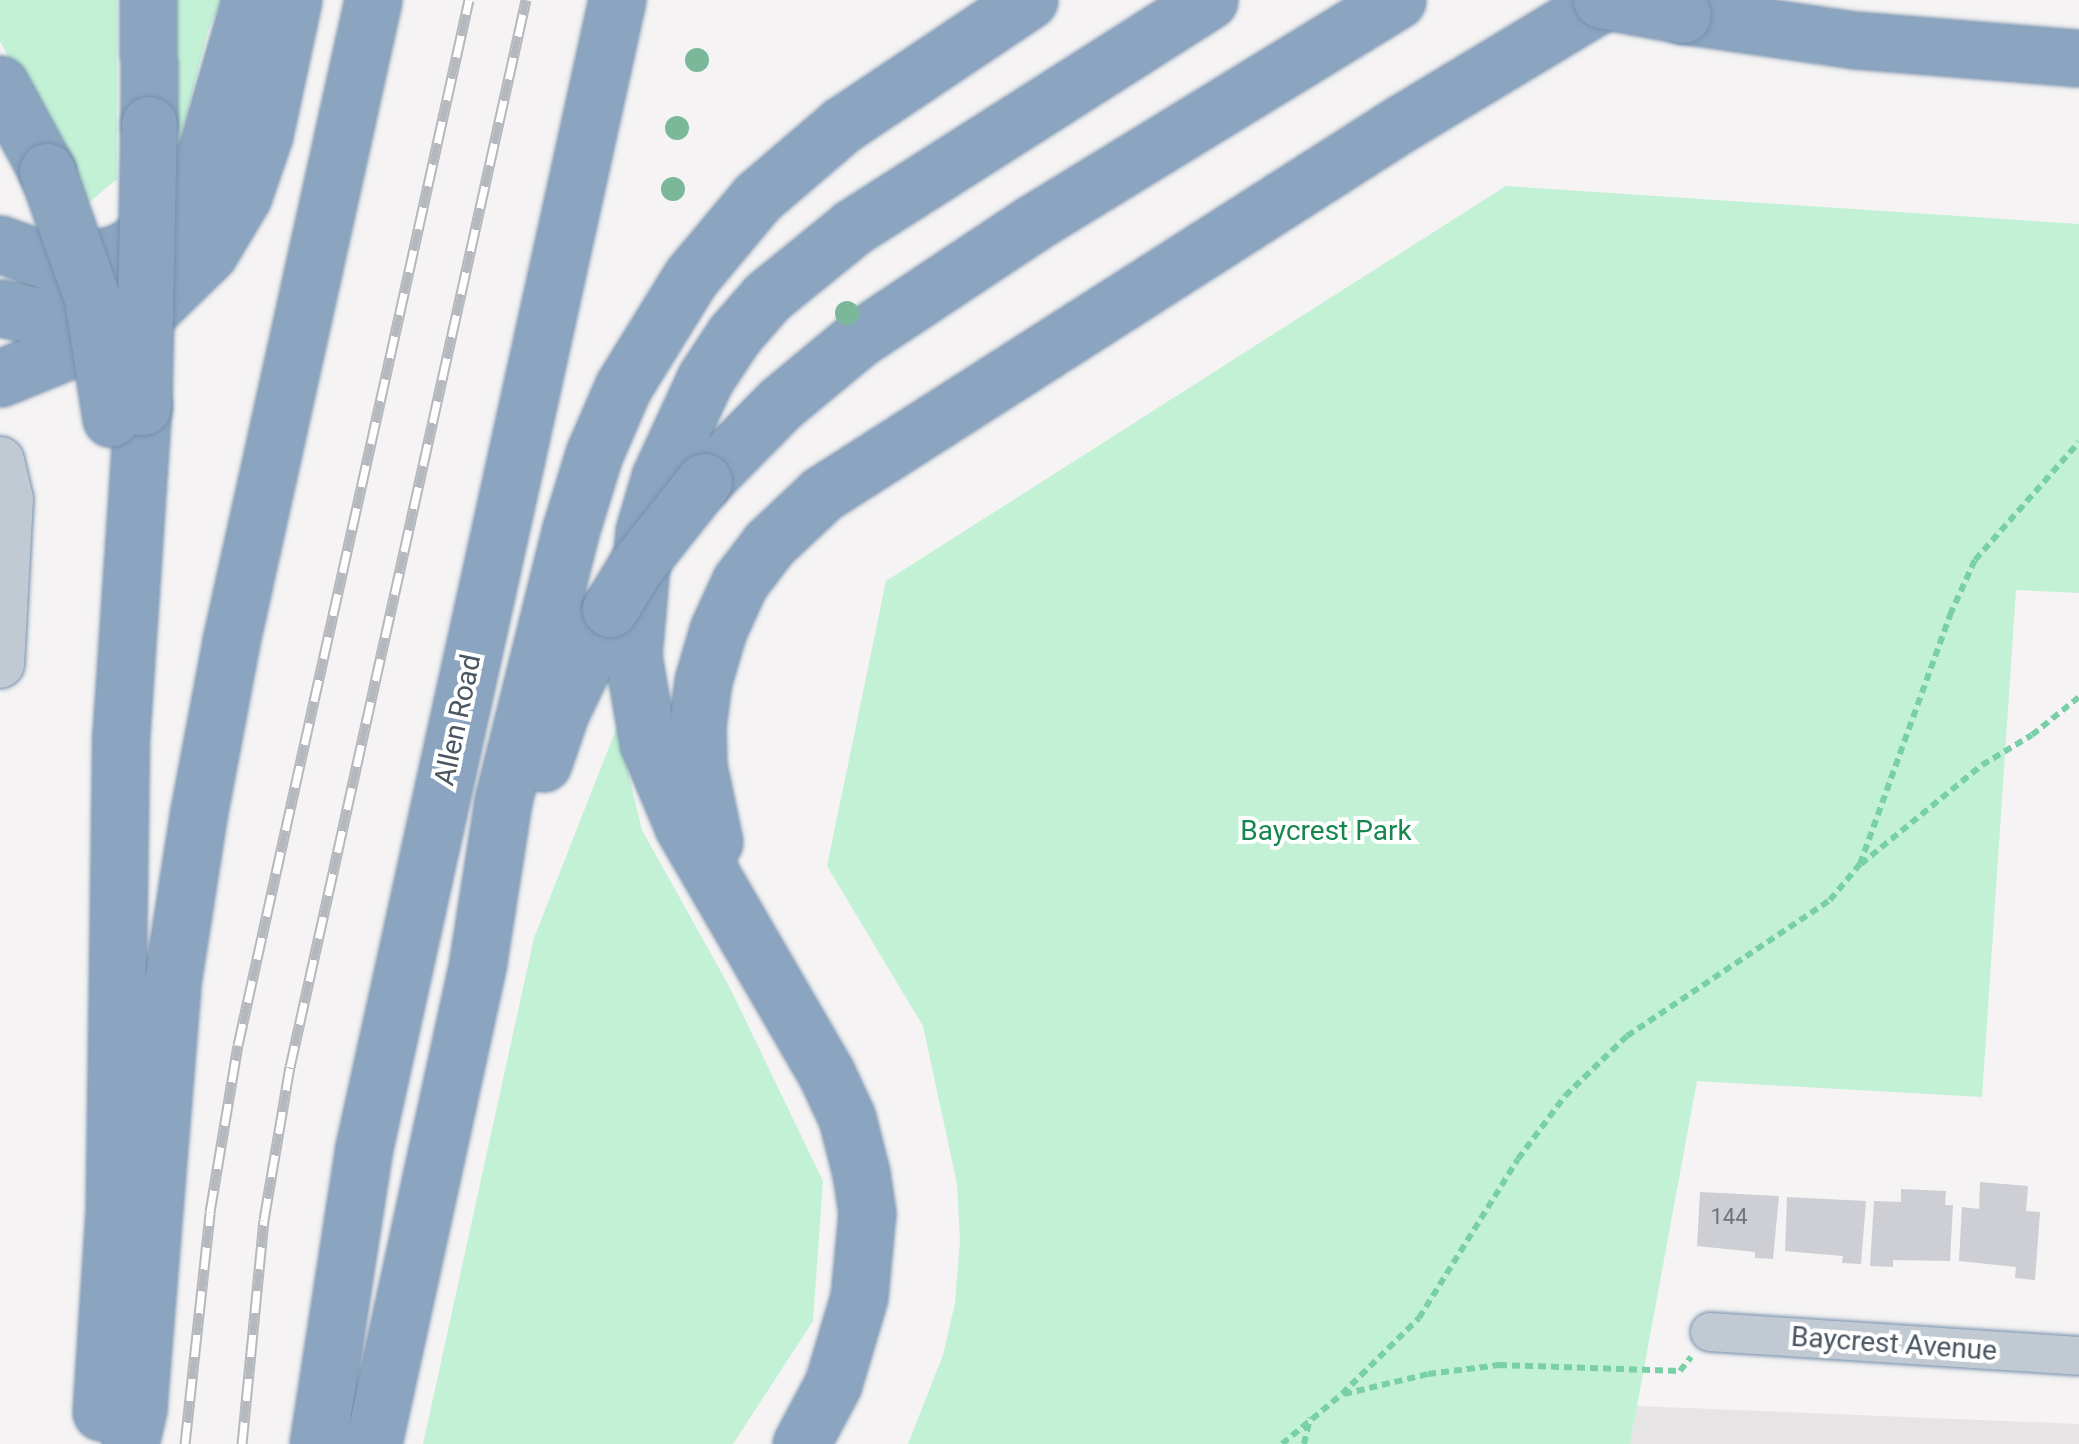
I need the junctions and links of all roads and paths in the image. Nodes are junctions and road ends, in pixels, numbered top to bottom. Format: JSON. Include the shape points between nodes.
{"nodes":[{"id":1,"x":148,"y":0,"type":"edge"},
{"id":2,"x":250,"y":0,"type":"edge"},
{"id":3,"x":293,"y":0,"type":"edge"},
{"id":4,"x":373,"y":0,"type":"edge"},
{"id":5,"x":617,"y":0,"type":"edge"},
{"id":6,"x":1028,"y":0,"type":"edge"},
{"id":7,"x":1210,"y":0,"type":"edge"},
{"id":8,"x":1603,"y":0,"type":"edge"},
{"id":9,"x":1394,"y":2,"type":"edge"},
{"id":10,"x":2079,"y":58,"type":"edge"},
{"id":11,"x":0,"y":84,"type":"edge"},
{"id":12,"x":0,"y":244,"type":"edge"},
{"id":13,"x":0,"y":308,"type":"edge"},
{"id":14,"x":138,"y":322,"type":"junction"},
{"id":15,"x":0,"y":378,"type":"edge"},
{"id":16,"x":127,"y":413,"type":"junction"},
{"id":17,"x":2079,"y":442,"type":"edge"},
{"id":18,"x":0,"y":461,"type":"edge"},
{"id":19,"x":0,"y":664,"type":"edge"},
{"id":20,"x":2079,"y":698,"type":"edge"},
{"id":21,"x":1860,"y":864,"type":"junction"},
{"id":22,"x":478,"y":961,"type":"junction"},
{"id":23,"x":764,"y":964,"type":"junction"},
{"id":24,"x":1710,"y":1332,"type":"joint"},
{"id":25,"x":2079,"y":1356,"type":"edge"},
{"id":26,"x":1342,"y":1394,"type":"junction"},
{"id":27,"x":1310,"y":1417,"type":"junction"},
{"id":28,"x":118,"y":1425,"type":"edge"},
{"id":29,"x":319,"y":1431,"type":"edge"},
{"id":30,"x":375,"y":1432,"type":"edge"},
{"id":31,"x":801,"y":1444,"type":"edge"},
{"id":32,"x":1282,"y":1444,"type":"edge"},
{"id":33,"x":1304,"y":1444,"type":"edge"}],
"edges":[{"from":1,"to":16,"type":"highway","bridge":true,"via":[[150,124]]},
{"from":2,"to":12,"type":"highway","via":[[208,145],[160,228],[121,252],[84,262],[54,264]]},
{"from":3,"to":14,"type":"highway","via":[[264,135],[243,196],[209,254]]},
{"from":4,"to":28,"type":"highway","via":[[199,811]]},
{"from":5,"to":29,"type":"highway","name":"Allen Road","via":[[363,1152]]},
{"from":6,"to":22,"type":"highway","via":[[796,162],[712,249],[636,361],[594,454],[570,532],[504,801]]},
{"from":7,"to":23,"type":"highway","via":[[804,264],[734,335],[680,429],[644,530],[633,656],[639,703],[683,826]]},
{"from":8,"to":10,"type":"highway","bridge":true,"via":[[1855,40]]},
{"from":8,"to":23,"type":"highway","via":[[822,494],[769,544],[740,582],[718,630],[697,726],[706,817],[728,888]]},
{"from":9,"to":22,"type":"highway","bridge":true,"via":[[1033,223],[857,340],[781,403],[704,482],[635,568],[560,713]]},
{"from":11,"to":16,"type":"highway","bridge":true,"via":[[47,171]]},
{"from":13,"to":14,"type":"highway"},
{"from":14,"to":15,"type":"highway"},
{"from":16,"to":28,"type":"highway","via":[[114,984]]},
{"from":17,"to":21,"type":"path","via":[[1975,560]]},
{"from":18,"to":19,"type":"street","via":[[8,499]]},
{"from":20,"to":21,"type":"path","via":[[1982,765]]},
{"from":21,"to":26,"type":"path","via":[[1830,900],[1627,1036],[1565,1096],[1419,1318]]},
{"from":22,"to":30,"type":"highway"},
{"from":23,"to":31,"type":"highway","via":[[846,1118],[867,1213],[848,1342]]},
{"from":24,"to":25,"type":"street","name":"Baycrest Avenue"},
{"from":24,"to":26,"type":"path","via":[[1680,1372],[1499,1365]]},
{"from":26,"to":27,"type":"path"},
{"from":27,"to":32,"type":"path"},
{"from":27,"to":33,"type":"path"}]}
